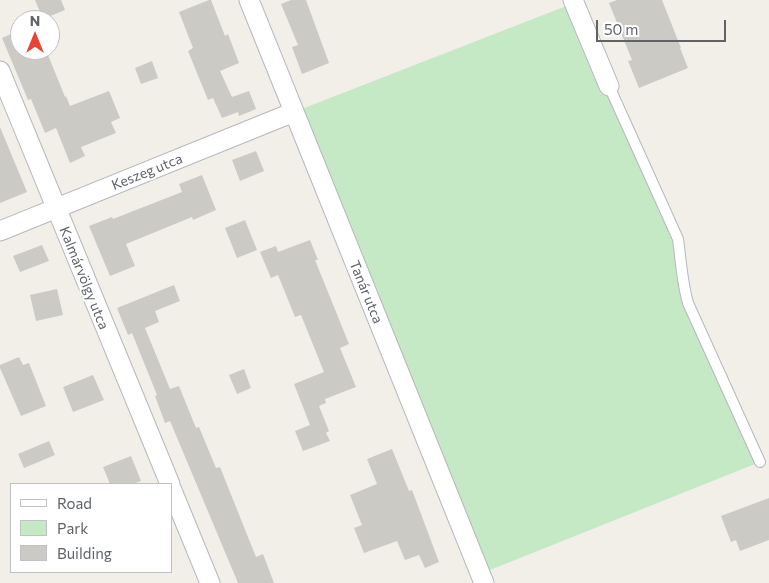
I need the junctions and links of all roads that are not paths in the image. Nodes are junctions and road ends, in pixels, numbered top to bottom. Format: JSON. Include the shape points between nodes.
{"nodes":[{"id":1,"x":249,"y":0,"type":"edge"},
{"id":2,"x":573,"y":0,"type":"edge"},
{"id":3,"x":0,"y":71,"type":"edge"},
{"id":4,"x":609,"y":86,"type":"joint"},
{"id":5,"x":294,"y":112,"type":"junction"},
{"id":6,"x":56,"y":209,"type":"junction"},
{"id":7,"x":0,"y":231,"type":"edge"},
{"id":8,"x":760,"y":462,"type":"dead end"},
{"id":9,"x":170,"y":483,"type":"edge"},
{"id":10,"x":172,"y":490,"type":"edge"},
{"id":11,"x":210,"y":583,"type":"edge"},
{"id":12,"x":484,"y":583,"type":"edge"}],
"edges":[{"from":1,"to":5,"type":"street","name":"Tanár utca"},
{"from":2,"to":4,"type":"street"},
{"from":3,"to":6,"type":"street","name":"Kalmárvölgy utca"},
{"from":4,"to":8,"type":"lane","via":[[678,239],[688,303]]},
{"from":5,"to":6,"type":"street","name":"Keszeg utca"},
{"from":5,"to":12,"type":"street","name":"Tanár utca"},
{"from":6,"to":7,"type":"street","name":"Keszeg utca"},
{"from":6,"to":9,"type":"street","name":"Kalmárvölgy utca"},
{"from":10,"to":11,"type":"street"}]}
